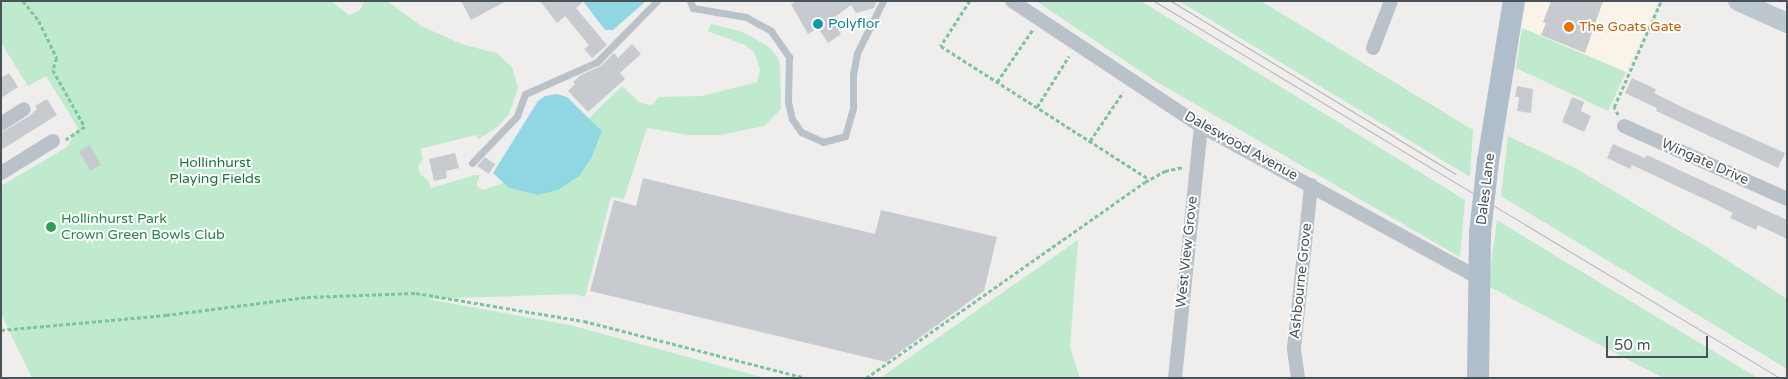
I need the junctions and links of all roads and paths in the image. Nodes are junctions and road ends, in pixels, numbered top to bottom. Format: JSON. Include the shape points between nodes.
{"nodes":[{"id":1,"x":23,"y":1,"type":"edge"},
{"id":2,"x":658,"y":1,"type":"edge"},
{"id":3,"x":690,"y":1,"type":"edge"},
{"id":4,"x":883,"y":1,"type":"edge"},
{"id":5,"x":970,"y":1,"type":"edge"},
{"id":6,"x":1012,"y":1,"type":"edge"},
{"id":7,"x":1392,"y":1,"type":"edge"},
{"id":8,"x":1514,"y":1,"type":"edge"},
{"id":9,"x":1661,"y":1,"type":"edge"},
{"id":10,"x":1738,"y":1,"type":"edge"},
{"id":11,"x":1039,"y":19,"type":"junction"},
{"id":12,"x":1787,"y":23,"type":"edge"},
{"id":13,"x":1077,"y":44,"type":"junction"},
{"id":14,"x":1373,"y":48,"type":"dead end"},
{"id":15,"x":1131,"y":80,"type":"junction"},
{"id":16,"x":997,"y":82,"type":"junction"},
{"id":17,"x":1036,"y":107,"type":"junction"},
{"id":18,"x":24,"y":109,"type":"dead end"},
{"id":19,"x":1,"y":124,"type":"edge"},
{"id":20,"x":1201,"y":126,"type":"junction"},
{"id":21,"x":1624,"y":126,"type":"joint"},
{"id":22,"x":53,"y":141,"type":"joint"},
{"id":23,"x":1090,"y":141,"type":"junction"},
{"id":24,"x":472,"y":163,"type":"dead end"},
{"id":25,"x":1197,"y":163,"type":"junction"},
{"id":26,"x":1,"y":173,"type":"edge"},
{"id":27,"x":1150,"y":179,"type":"junction"},
{"id":28,"x":1310,"y":185,"type":"junction"},
{"id":29,"x":1787,"y":199,"type":"edge"},
{"id":30,"x":1479,"y":275,"type":"junction"},
{"id":31,"x":1,"y":330,"type":"edge"},
{"id":32,"x":806,"y":378,"type":"edge"},
{"id":33,"x":866,"y":378,"type":"edge"},
{"id":34,"x":1175,"y":378,"type":"edge"},
{"id":35,"x":1298,"y":378,"type":"edge"},
{"id":36,"x":1478,"y":378,"type":"edge"}],
"edges":[{"from":1,"to":22,"type":"path","via":[[40,21],[58,58],[53,70],[85,127],[58,144]]},
{"from":2,"to":24,"type":"lane","via":[[597,62],[525,94],[517,116]]},
{"from":3,"to":4,"type":"lane","via":[[693,8],[746,17],[771,31],[789,57],[788,102],[792,119],[801,132],[823,142],[845,136],[853,108],[858,53]]},
{"from":5,"to":16,"type":"path","via":[[941,46]]},
{"from":6,"to":11,"type":"street","name":"Daleswood Avenue"},
{"from":7,"to":14,"type":"street"},
{"from":8,"to":30,"type":"main road","name":"Dales Lane","bridge":true,"via":[[1488,161]]},
{"from":9,"to":21,"type":"path","via":[[1614,106]]},
{"from":10,"to":12,"type":"main road"},
{"from":11,"to":13,"type":"street","name":"Daleswood Avenue"},
{"from":11,"to":16,"type":"path"},
{"from":13,"to":15,"type":"street","name":"Daleswood Avenue"},
{"from":13,"to":17,"type":"path"},
{"from":15,"to":20,"type":"street","name":"Daleswood Avenue"},
{"from":15,"to":23,"type":"path"},
{"from":16,"to":17,"type":"path"},
{"from":17,"to":23,"type":"path"},
{"from":18,"to":19,"type":"street"},
{"from":20,"to":25,"type":"street","name":"West View Grove"},
{"from":20,"to":28,"type":"street","name":"Daleswood Avenue"},
{"from":21,"to":29,"type":"street","name":"Wingate Drive"},
{"from":22,"to":26,"type":"street"},
{"from":23,"to":27,"type":"path"},
{"from":25,"to":27,"type":"path","via":[[1165,171]]},
{"from":25,"to":34,"type":"street","name":"West View Grove"},
{"from":27,"to":33,"type":"path"},
{"from":28,"to":30,"type":"street","name":"Daleswood Avenue","via":[[1469,273]]},
{"from":28,"to":35,"type":"street","name":"Ashbourne Grove","via":[[1294,348]]},
{"from":30,"to":36,"type":"main road","name":"Dales Lane"},
{"from":31,"to":32,"type":"path","via":[[166,315],[307,297],[416,293],[584,321]]}]}
